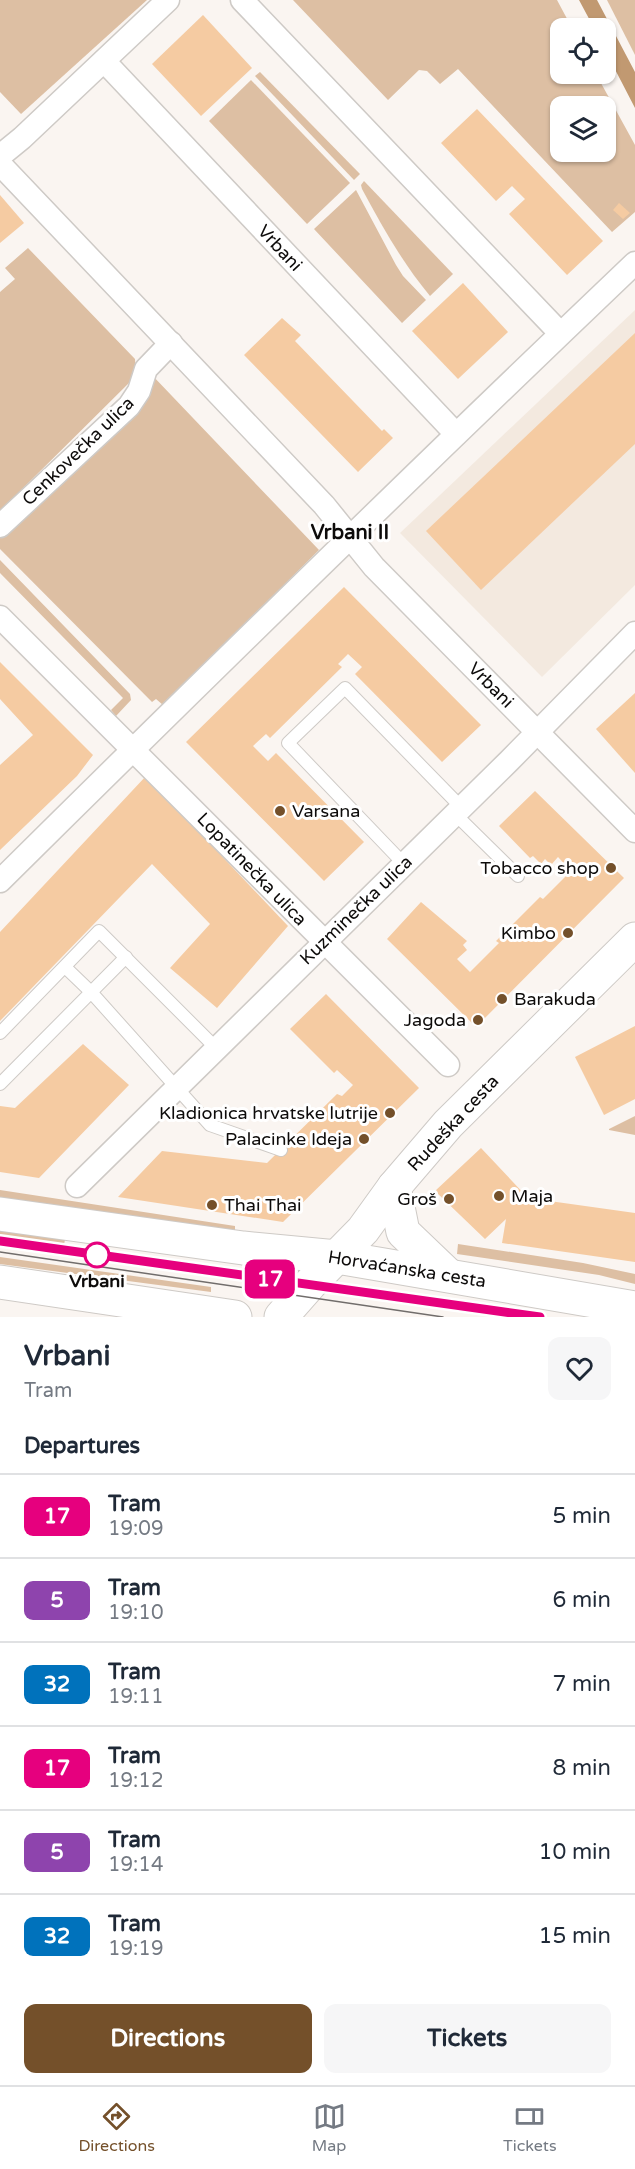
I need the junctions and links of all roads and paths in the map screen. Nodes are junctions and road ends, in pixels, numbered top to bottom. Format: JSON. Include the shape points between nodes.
{"nodes":[{"id":1,"x":168,"y":0,"type":"edge"},
{"id":2,"x":242,"y":0,"type":"edge"},
{"id":3,"x":104,"y":61,"type":"junction"},
{"id":4,"x":0,"y":156,"type":"edge"},
{"id":5,"x":0,"y":164,"type":"edge"},
{"id":6,"x":634,"y":265,"type":"edge"},
{"id":7,"x":560,"y":333,"type":"junction"},
{"id":8,"x":171,"y":344,"type":"junction"},
{"id":9,"x":456,"y":434,"type":"junction"},
{"id":10,"x":0,"y":526,"type":"edge"},
{"id":11,"x":350,"y":536,"type":"junction"},
{"id":12,"x":0,"y":617,"type":"edge"},
{"id":13,"x":635,"y":633,"type":"edge"},
{"id":14,"x":536,"y":732,"type":"junction"},
{"id":15,"x":133,"y":749,"type":"junction"},
{"id":16,"x":458,"y":811,"type":"junction"},
{"id":17,"x":635,"y":831,"type":"edge"},
{"id":18,"x":404,"y":864,"type":"junction"},
{"id":19,"x":518,"y":876,"type":"dead end"},
{"id":20,"x":0,"y":881,"type":"edge"},
{"id":21,"x":635,"y":939,"type":"edge"},
{"id":22,"x":324,"y":943,"type":"junction"},
{"id":23,"x":126,"y":957,"type":"junction"},
{"id":24,"x":65,"y":967,"type":"junction"},
{"id":25,"x":91,"y":992,"type":"junction"},
{"id":26,"x":0,"y":1034,"type":"edge"},
{"id":27,"x":216,"y":1048,"type":"junction"},
{"id":28,"x":448,"y":1065,"type":"dead end"},
{"id":29,"x":0,"y":1083,"type":"edge"},
{"id":30,"x":175,"y":1088,"type":"junction"},
{"id":31,"x":281,"y":1150,"type":"dead end"},
{"id":32,"x":77,"y":1186,"type":"dead end"},
{"id":33,"x":394,"y":1186,"type":"junction"},
{"id":34,"x":0,"y":1214,"type":"edge"},
{"id":35,"x":337,"y":1257,"type":"junction"},
{"id":36,"x":448,"y":1275,"type":"junction"},
{"id":37,"x":0,"y":1282,"type":"edge"},
{"id":38,"x":635,"y":1308,"type":"edge"},
{"id":39,"x":178,"y":1313,"type":"edge"},
{"id":40,"x":235,"y":1317,"type":"edge"},
{"id":41,"x":281,"y":1317,"type":"edge"}],
"edges":[{"from":1,"to":3,"type":"street"},
{"from":2,"to":7,"type":"street"},
{"from":3,"to":4,"type":"street"},
{"from":3,"to":9,"type":"street","name":"Vrbani"},
{"from":5,"to":8,"type":"street","name":"Vrbani"},
{"from":6,"to":7,"type":"street"},
{"from":7,"to":9,"type":"street"},
{"from":8,"to":10,"type":"street","name":"Cenkovečka ulica","via":[[146,369],[139,392],[129,406]]},
{"from":8,"to":11,"type":"street","name":"Vrbani"},
{"from":9,"to":11,"type":"street"},
{"from":11,"to":14,"type":"street","name":"Vrbani","via":[[374,567]]},
{"from":11,"to":15,"type":"street"},
{"from":12,"to":15,"type":"street","name":"Lopatinečka ulica"},
{"from":13,"to":14,"type":"street","name":"Kuzminečka ulica"},
{"from":14,"to":16,"type":"street","name":"Kuzminečka ulica"},
{"from":14,"to":17,"type":"street","name":"Vrbani"},
{"from":15,"to":20,"type":"street"},
{"from":15,"to":22,"type":"street","name":"Lopatinečka ulica"},
{"from":16,"to":18,"type":"street","name":"Kuzminečka ulica"},
{"from":16,"to":18,"type":"lane","via":[[345,688],[288,743]]},
{"from":16,"to":19,"type":"lane"},
{"from":18,"to":22,"type":"street","name":"Kuzminečka ulica"},
{"from":21,"to":33,"type":"street","name":"Rudeška cesta","via":[[456,1117]]},
{"from":22,"to":27,"type":"street","name":"Kuzminečka ulica"},
{"from":22,"to":28,"type":"street","name":"Lopatinečka ulica"},
{"from":23,"to":24,"type":"lane","via":[[99,931]]},
{"from":23,"to":25,"type":"lane"},
{"from":23,"to":27,"type":"lane"},
{"from":24,"to":25,"type":"lane"},
{"from":24,"to":26,"type":"lane"},
{"from":25,"to":29,"type":"lane"},
{"from":25,"to":30,"type":"lane"},
{"from":27,"to":30,"type":"street","name":"Kuzminečka ulica"},
{"from":30,"to":31,"type":"lane","via":[[210,1125]]},
{"from":30,"to":32,"type":"street","name":"Kuzminečka ulica"},
{"from":33,"to":35,"type":"street","name":"Rudeška cesta","via":[[363,1230]]},
{"from":33,"to":36,"type":"street","via":[[403,1232]]},
{"from":34,"to":35,"type":"street","name":"Horvaćanska cesta"},
{"from":35,"to":36,"type":"street","name":"Horvaćanska cesta"},
{"from":35,"to":41,"type":"street","name":"Rudeška cesta"},
{"from":36,"to":38,"type":"street","name":"Horvaćanska cesta"},
{"from":37,"to":39,"type":"street"},
{"from":39,"to":40,"type":"street"}]}
